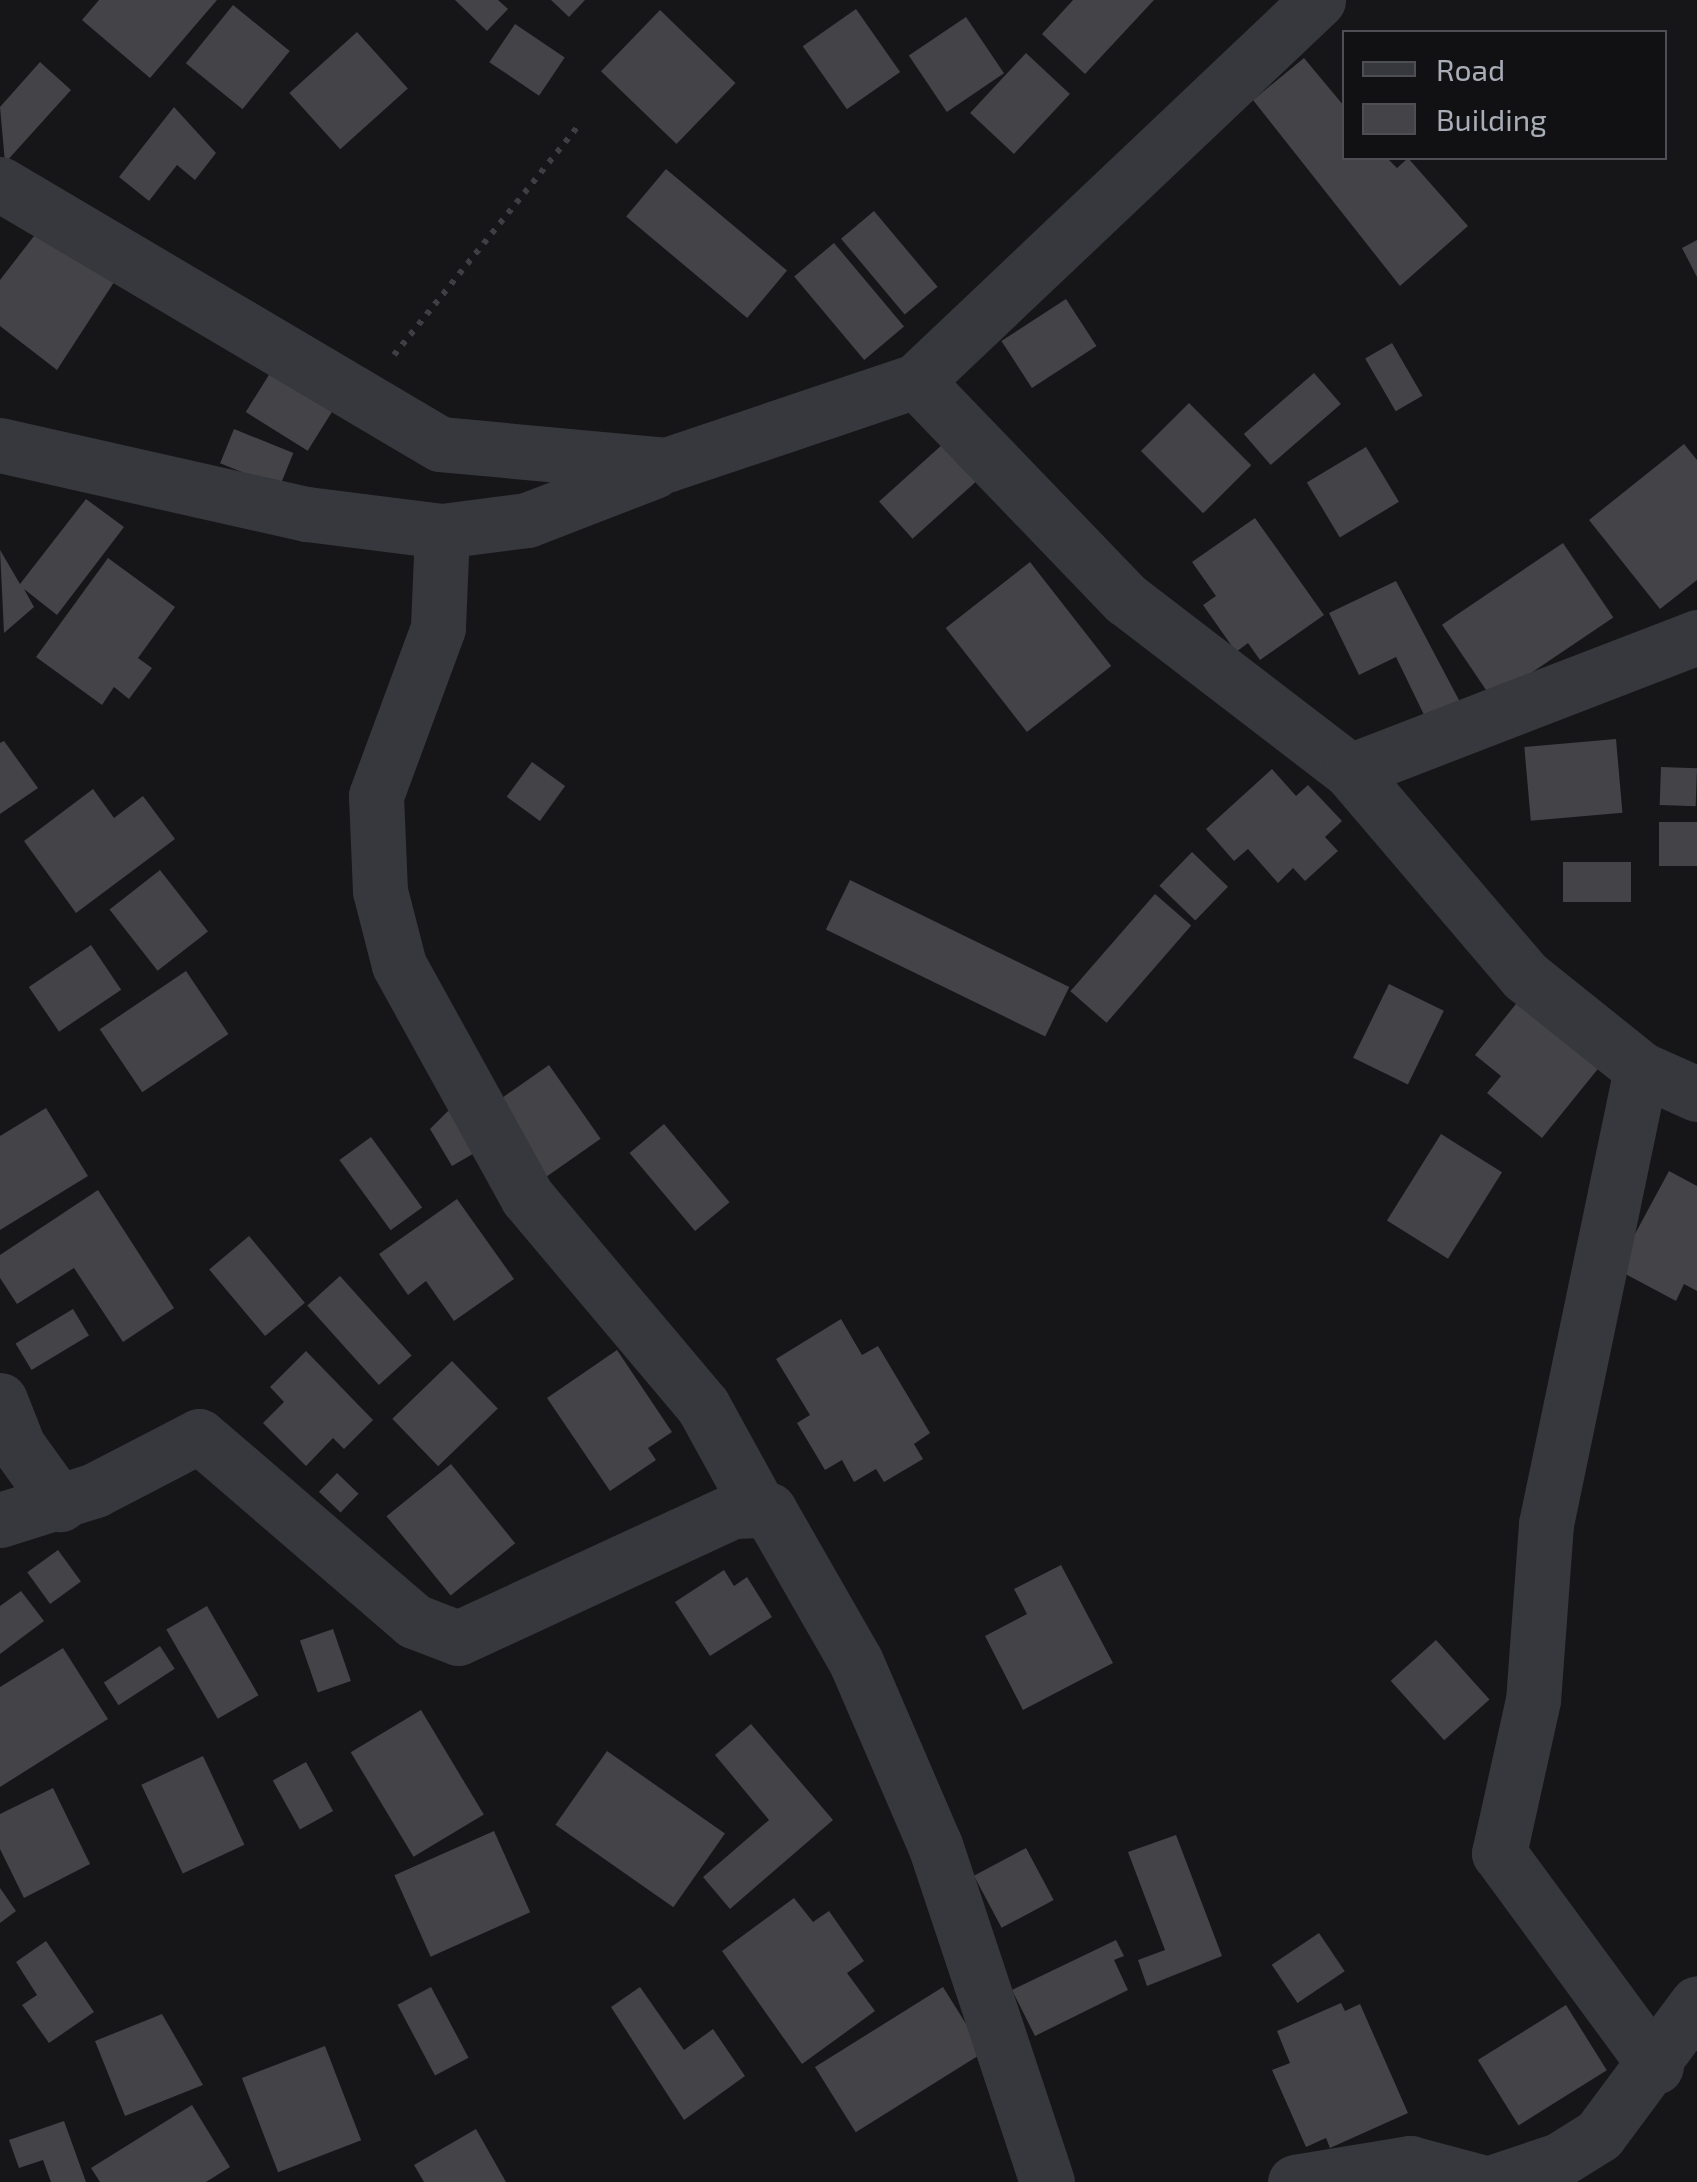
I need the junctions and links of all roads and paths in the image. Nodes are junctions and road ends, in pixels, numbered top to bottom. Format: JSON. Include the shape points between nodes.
{"nodes":[{"id":1,"x":1318,"y":0,"type":"edge"},
{"id":2,"x":580,"y":124,"type":"dead end"},
{"id":3,"x":0,"y":184,"type":"edge"},
{"id":4,"x":916,"y":382,"type":"junction"},
{"id":5,"x":358,"y":392,"type":"junction"},
{"id":6,"x":0,"y":445,"type":"edge"},
{"id":7,"x":666,"y":466,"type":"junction"},
{"id":8,"x":442,"y":530,"type":"junction"},
{"id":9,"x":1697,"y":638,"type":"edge"},
{"id":10,"x":1350,"y":771,"type":"junction"},
{"id":11,"x":1642,"y":1069,"type":"junction"},
{"id":12,"x":1697,"y":1094,"type":"edge"},
{"id":13,"x":0,"y":1400,"type":"edge"},
{"id":14,"x":60,"y":1504,"type":"junction"},
{"id":15,"x":758,"y":1506,"type":"junction"},
{"id":16,"x":0,"y":1520,"type":"edge"},
{"id":17,"x":1697,"y":2003,"type":"edge"},
{"id":18,"x":1656,"y":2067,"type":"junction"},
{"id":19,"x":1047,"y":2182,"type":"edge"},
{"id":20,"x":1295,"y":2182,"type":"edge"},
{"id":21,"x":1481,"y":2182,"type":"edge"},
{"id":22,"x":1493,"y":2182,"type":"edge"}],
"edges":[{"from":1,"to":4,"type":"street"},
{"from":2,"to":5,"type":"path","via":[[474,264]]},
{"from":3,"to":5,"type":"street"},
{"from":4,"to":7,"type":"street"},
{"from":4,"to":10,"type":"street","via":[[1126,598]]},
{"from":5,"to":7,"type":"street","via":[[440,444]]},
{"from":6,"to":8,"type":"street","via":[[307,514]]},
{"from":7,"to":8,"type":"street","via":[[527,520]]},
{"from":8,"to":15,"type":"street","via":[[438,628],[376,796],[380,892],[399,965],[527,1196],[703,1406]]},
{"from":9,"to":10,"type":"street"},
{"from":10,"to":11,"type":"street","via":[[1497,948]]},
{"from":11,"to":12,"type":"street"},
{"from":11,"to":18,"type":"street","via":[[1546,1524],[1534,1700],[1500,1852]]},
{"from":13,"to":14,"type":"street","via":[[18,1446]]},
{"from":14,"to":15,"type":"street","via":[[200,1436],[414,1621],[458,1638]]},
{"from":14,"to":16,"type":"street"},
{"from":15,"to":19,"type":"street","via":[[775,1517],[856,1662],[927,1826]]},
{"from":17,"to":18,"type":"street"},
{"from":18,"to":22,"type":"street","via":[[1599,2134],[1559,2160]]},
{"from":20,"to":21,"type":"street","via":[[1410,2162]]}]}
